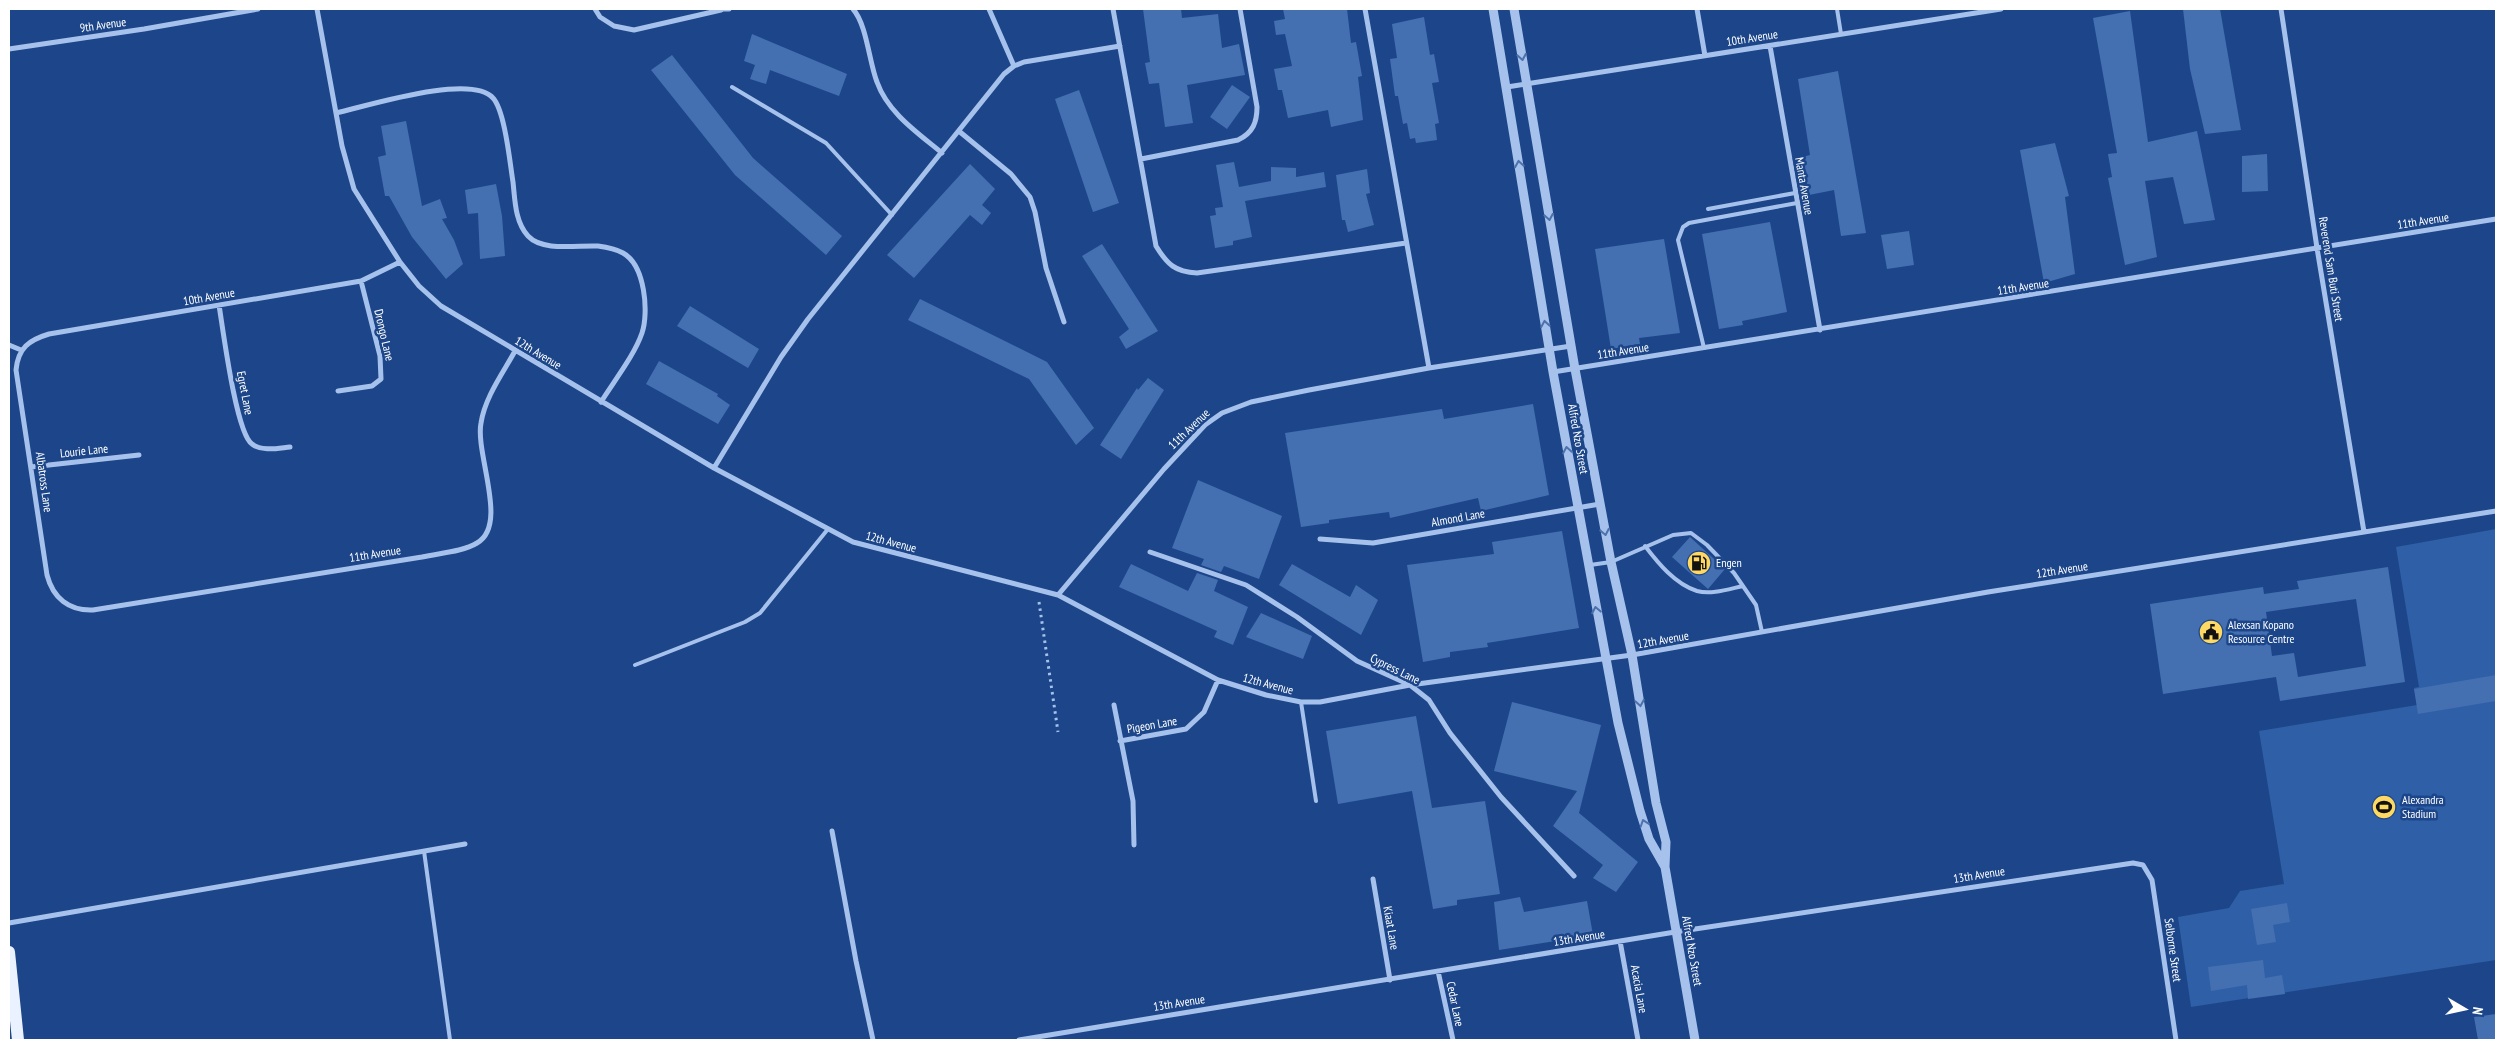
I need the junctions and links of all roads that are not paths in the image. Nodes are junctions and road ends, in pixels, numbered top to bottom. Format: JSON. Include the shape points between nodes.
{"nodes":[{"id":1,"x":258,"y":9,"type":"edge"},
{"id":2,"x":317,"y":9,"type":"edge"},
{"id":3,"x":596,"y":9,"type":"edge"},
{"id":4,"x":721,"y":9,"type":"edge"},
{"id":5,"x":730,"y":9,"type":"edge"},
{"id":6,"x":853,"y":9,"type":"edge"},
{"id":7,"x":989,"y":9,"type":"edge"},
{"id":8,"x":1113,"y":9,"type":"edge"},
{"id":9,"x":1240,"y":9,"type":"edge"},
{"id":10,"x":1365,"y":9,"type":"edge"},
{"id":11,"x":1493,"y":9,"type":"edge"},
{"id":12,"x":1514,"y":9,"type":"edge"},
{"id":13,"x":1697,"y":9,"type":"edge"},
{"id":14,"x":1837,"y":9,"type":"edge"},
{"id":15,"x":2001,"y":9,"type":"edge"},
{"id":16,"x":2280,"y":9,"type":"edge"},
{"id":17,"x":1969,"y":11,"type":"edge"},
{"id":18,"x":1841,"y":34,"type":"junction"},
{"id":19,"x":1120,"y":46,"type":"junction"},
{"id":20,"x":1770,"y":46,"type":"junction"},
{"id":21,"x":9,"y":49,"type":"edge"},
{"id":22,"x":1705,"y":56,"type":"junction"},
{"id":23,"x":1014,"y":66,"type":"junction"},
{"id":24,"x":1527,"y":84,"type":"junction"},
{"id":25,"x":732,"y":87,"type":"dead end"},
{"id":26,"x":1507,"y":88,"type":"junction"},
{"id":27,"x":336,"y":113,"type":"junction"},
{"id":28,"x":960,"y":132,"type":"junction"},
{"id":29,"x":942,"y":153,"type":"junction"},
{"id":30,"x":1141,"y":159,"type":"junction"},
{"id":31,"x":1796,"y":193,"type":"junction"},
{"id":32,"x":1797,"y":203,"type":"junction"},
{"id":33,"x":1708,"y":209,"type":"dead end"},
{"id":34,"x":892,"y":215,"type":"junction"},
{"id":35,"x":2496,"y":219,"type":"edge"},
{"id":36,"x":1406,"y":243,"type":"junction"},
{"id":37,"x":2317,"y":248,"type":"junction"},
{"id":38,"x":400,"y":262,"type":"junction"},
{"id":39,"x":361,"y":281,"type":"junction"},
{"id":40,"x":219,"y":305,"type":"junction"},
{"id":41,"x":1064,"y":322,"type":"dead end"},
{"id":42,"x":1820,"y":330,"type":"junction"},
{"id":43,"x":9,"y":345,"type":"edge"},
{"id":44,"x":1571,"y":346,"type":"junction"},
{"id":45,"x":1704,"y":348,"type":"junction"},
{"id":46,"x":21,"y":350,"type":"junction"},
{"id":47,"x":1550,"y":350,"type":"junction"},
{"id":48,"x":515,"y":351,"type":"junction"},
{"id":49,"x":1429,"y":368,"type":"junction"},
{"id":50,"x":1575,"y":369,"type":"junction"},
{"id":51,"x":1553,"y":372,"type":"junction"},
{"id":52,"x":338,"y":391,"type":"dead end"},
{"id":53,"x":601,"y":402,"type":"junction"},
{"id":54,"x":290,"y":447,"type":"dead end"},
{"id":55,"x":139,"y":455,"type":"dead end"},
{"id":56,"x":32,"y":467,"type":"junction"},
{"id":57,"x":714,"y":468,"type":"junction"},
{"id":58,"x":1600,"y":504,"type":"junction"},
{"id":59,"x":1577,"y":508,"type":"junction"},
{"id":60,"x":2496,"y":511,"type":"edge"},
{"id":61,"x":828,"y":530,"type":"junction"},
{"id":62,"x":2364,"y":532,"type":"junction"},
{"id":63,"x":1320,"y":539,"type":"dead end"},
{"id":64,"x":1645,"y":546,"type":"junction"},
{"id":65,"x":1150,"y":552,"type":"dead end"},
{"id":66,"x":1611,"y":562,"type":"junction"},
{"id":67,"x":1588,"y":566,"type":"junction"},
{"id":68,"x":1743,"y":586,"type":"junction"},
{"id":69,"x":1058,"y":596,"type":"junction"},
{"id":70,"x":72,"y":607,"type":"joint"},
{"id":71,"x":1762,"y":632,"type":"junction"},
{"id":72,"x":1632,"y":655,"type":"junction"},
{"id":73,"x":1605,"y":658,"type":"junction"},
{"id":74,"x":635,"y":665,"type":"dead end"},
{"id":75,"x":1218,"y":680,"type":"junction"},
{"id":76,"x":1410,"y":685,"type":"junction"},
{"id":77,"x":1301,"y":702,"type":"junction"},
{"id":78,"x":1114,"y":705,"type":"dead end"},
{"id":79,"x":1120,"y":741,"type":"junction"},
{"id":80,"x":1316,"y":801,"type":"dead end"},
{"id":81,"x":832,"y":831,"type":"dead end"},
{"id":82,"x":465,"y":844,"type":"dead end"},
{"id":83,"x":1134,"y":845,"type":"dead end"},
{"id":84,"x":424,"y":851,"type":"junction"},
{"id":85,"x":2143,"y":866,"type":"joint"},
{"id":86,"x":1665,"y":867,"type":"junction"},
{"id":87,"x":1574,"y":876,"type":"dead end"},
{"id":88,"x":1373,"y":879,"type":"dead end"},
{"id":89,"x":9,"y":923,"type":"edge"},
{"id":90,"x":1675,"y":932,"type":"junction"},
{"id":91,"x":1620,"y":941,"type":"junction"},
{"id":92,"x":9,"y":952,"type":"edge"},
{"id":93,"x":1438,"y":971,"type":"junction"},
{"id":94,"x":1390,"y":980,"type":"junction"},
{"id":95,"x":18,"y":1040,"type":"edge"},
{"id":96,"x":450,"y":1040,"type":"edge"},
{"id":97,"x":873,"y":1040,"type":"edge"},
{"id":98,"x":1019,"y":1040,"type":"edge"},
{"id":99,"x":1453,"y":1040,"type":"edge"},
{"id":100,"x":1638,"y":1040,"type":"edge"},
{"id":101,"x":1695,"y":1040,"type":"edge"},
{"id":102,"x":2176,"y":1040,"type":"edge"}],
"edges":[{"from":1,"to":21,"type":"street","name":"9th Avenue"},
{"from":2,"to":27,"type":"street","name":"12th Avenue"},
{"from":3,"to":4,"type":"street","via":[[600,17],[614,26],[634,30]]},
{"from":4,"to":5,"type":"street"},
{"from":6,"to":29,"type":"street","via":[[860,21],[878,84],[899,118]]},
{"from":7,"to":23,"type":"street"},
{"from":8,"to":19,"type":"street"},
{"from":9,"to":30,"type":"street","via":[[1257,115],[1251,131],[1238,140]]},
{"from":10,"to":36,"type":"street"},
{"from":11,"to":26,"type":"street","name":"Alfred Nzo Street"},
{"from":12,"to":24,"type":"street","name":"Alfred Nzo Street","one_way":true},
{"from":13,"to":22,"type":"street"},
{"from":14,"to":18,"type":"lane"},
{"from":15,"to":17,"type":"street","name":"10th Avenue"},
{"from":16,"to":37,"type":"street","name":"Reverend Sam Buti Street"},
{"from":17,"to":18,"type":"street","name":"10th Avenue"},
{"from":18,"to":20,"type":"street","name":"10th Avenue"},
{"from":19,"to":23,"type":"street"},
{"from":19,"to":30,"type":"street"},
{"from":20,"to":22,"type":"street","name":"10th Avenue"},
{"from":20,"to":31,"type":"street","name":"Manta Avenue"},
{"from":22,"to":24,"type":"street","name":"10th Avenue"},
{"from":23,"to":28,"type":"street","via":[[1004,74]]},
{"from":24,"to":26,"type":"street","name":"10th Avenue"},
{"from":24,"to":44,"type":"street","name":"Alfred Nzo Street","one_way":true},
{"from":25,"to":34,"type":"lane","via":[[826,142]]},
{"from":47,"to":26,"type":"street","name":"Alfred Nzo Street","one_way":true},
{"from":27,"to":38,"type":"street","name":"12th Avenue","via":[[354,189]]},
{"from":27,"to":53,"type":"street","via":[[460,87],[487,92],[494,99],[500,111],[517,211],[527,235],[544,244],[612,248],[629,258],[640,277],[646,310],[642,335]]},
{"from":28,"to":29,"type":"street"},
{"from":28,"to":41,"type":"street","via":[[1011,174],[1030,197],[1046,268]]},
{"from":29,"to":34,"type":"street"},
{"from":30,"to":36,"type":"street","via":[[1156,246],[1173,268],[1184,272],[1197,273]]},
{"from":31,"to":32,"type":"street","name":"Manta Avenue"},
{"from":31,"to":33,"type":"lane"},
{"from":32,"to":42,"type":"street","name":"Manta Avenue"},
{"from":32,"to":45,"type":"lane","via":[[1689,223],[1679,232],[1678,240]]},
{"from":34,"to":57,"type":"street","via":[[781,357]]},
{"from":35,"to":37,"type":"street","name":"11th Avenue"},
{"from":36,"to":49,"type":"street"},
{"from":37,"to":42,"type":"street","name":"11th Avenue"},
{"from":37,"to":62,"type":"street","name":"Reverend Sam Buti Street"},
{"from":38,"to":39,"type":"street","name":"10th Avenue"},
{"from":38,"to":48,"type":"street","name":"12th Avenue","via":[[441,306]]},
{"from":39,"to":40,"type":"street","name":"10th Avenue"},
{"from":39,"to":52,"type":"street","name":"Drongo Lane","via":[[380,356],[381,379],[372,386]]},
{"from":40,"to":46,"type":"street","name":"10th Avenue","via":[[49,334]]},
{"from":40,"to":54,"type":"street","name":"Egret Lane","via":[[245,435],[252,444],[262,448]]},
{"from":42,"to":45,"type":"street","name":"11th Avenue"},
{"from":43,"to":46,"type":"street"},
{"from":44,"to":47,"type":"street","name":"11th Avenue"},
{"from":44,"to":50,"type":"street","name":"Alfred Nzo Street"},
{"from":45,"to":50,"type":"street","name":"11th Avenue"},
{"from":46,"to":56,"type":"street","name":"Albatross Lane","via":[[16,370]]},
{"from":47,"to":49,"type":"street","name":"11th Avenue"},
{"from":47,"to":51,"type":"street","name":"Alfred Nzo Street"},
{"from":48,"to":53,"type":"street","name":"12th Avenue"},
{"from":48,"to":70,"type":"street","name":"11th Avenue","via":[[492,393],[481,423],[482,455],[492,505],[490,525],[480,542],[422,557],[103,608],[87,610]]},
{"from":49,"to":69,"type":"street","name":"11th Avenue","via":[[1251,402],[1222,412],[1164,469]]},
{"from":50,"to":51,"type":"street","name":"11th Avenue"},
{"from":50,"to":58,"type":"street","name":"Alfred Nzo Street"},
{"from":59,"to":51,"type":"street","name":"Alfred Nzo Street","one_way":true},
{"from":53,"to":57,"type":"street","name":"12th Avenue"},
{"from":55,"to":56,"type":"street","name":"Lourie Lane"},
{"from":56,"to":70,"type":"street","name":"Albatross Lane","via":[[48,581],[53,592]]},
{"from":57,"to":61,"type":"street","name":"12th Avenue"},
{"from":58,"to":59,"type":"street","name":"Almond Lane"},
{"from":58,"to":66,"type":"street","name":"Alfred Nzo Street","one_way":true},
{"from":59,"to":63,"type":"street","name":"Almond Lane","via":[[1372,543]]},
{"from":59,"to":67,"type":"street","name":"Alfred Nzo Street"},
{"from":60,"to":62,"type":"street","name":"12th Avenue"},
{"from":61,"to":69,"type":"street","name":"12th Avenue","via":[[871,548]]},
{"from":61,"to":74,"type":"lane","via":[[760,612],[745,622]]},
{"from":62,"to":71,"type":"street","name":"12th Avenue"},
{"from":64,"to":66,"type":"lane"},
{"from":64,"to":68,"type":"lane","via":[[1658,564],[1697,591],[1722,591]]},
{"from":64,"to":68,"type":"lane","via":[[1673,534],[1691,533],[1726,562]]},
{"from":65,"to":76,"type":"street","name":"Cypress Lane","via":[[1246,585],[1357,661]]},
{"from":66,"to":67,"type":"lane"},
{"from":66,"to":72,"type":"street","name":"Alfred Nzo Street"},
{"from":73,"to":67,"type":"street","name":"Alfred Nzo Street","one_way":true},
{"from":68,"to":71,"type":"lane","via":[[1756,605]]},
{"from":69,"to":75,"type":"street","name":"12th Avenue"},
{"from":71,"to":72,"type":"street","name":"12th Avenue"},
{"from":72,"to":73,"type":"street","name":"12th Avenue"},
{"from":72,"to":86,"type":"street","name":"Alfred Nzo Street","one_way":true,"via":[[1656,803],[1666,842]]},
{"from":73,"to":76,"type":"street","name":"12th Avenue"},
{"from":86,"to":73,"type":"street","name":"Alfred Nzo Street","one_way":true,"via":[[1649,839],[1634,794]]},
{"from":75,"to":77,"type":"street","name":"12th Avenue","via":[[1266,696]]},
{"from":75,"to":79,"type":"street","name":"Pigeon Lane","via":[[1204,712],[1186,729]]},
{"from":76,"to":77,"type":"street","name":"12th Avenue","via":[[1320,702]]},
{"from":76,"to":87,"type":"street","name":"Cypress Lane","via":[[1429,700],[1450,733],[1501,797]]},
{"from":77,"to":80,"type":"lane"},
{"from":78,"to":79,"type":"street","name":"Pigeon Lane"},
{"from":79,"to":83,"type":"street","name":"Pigeon Lane","via":[[1133,801]]},
{"from":81,"to":97,"type":"street"},
{"from":82,"to":84,"type":"street"},
{"from":84,"to":89,"type":"street"},
{"from":84,"to":96,"type":"lane"},
{"from":85,"to":90,"type":"street","name":"13th Avenue","via":[[2121,863]]},
{"from":85,"to":102,"type":"street","name":"Selborne Street","via":[[2152,880]]},
{"from":86,"to":90,"type":"street","name":"Alfred Nzo Street"},
{"from":88,"to":94,"type":"street","name":"Kiaat Lane"},
{"from":90,"to":91,"type":"street","name":"13th Avenue"},
{"from":90,"to":101,"type":"street","name":"Alfred Nzo Street"},
{"from":91,"to":93,"type":"street","name":"13th Avenue"},
{"from":91,"to":100,"type":"street","name":"Acacia Lane"},
{"from":92,"to":95,"type":"main road"},
{"from":93,"to":94,"type":"street","name":"13th Avenue"},
{"from":93,"to":99,"type":"street","name":"Cedar Lane"},
{"from":94,"to":98,"type":"street","name":"13th Avenue"}]}
